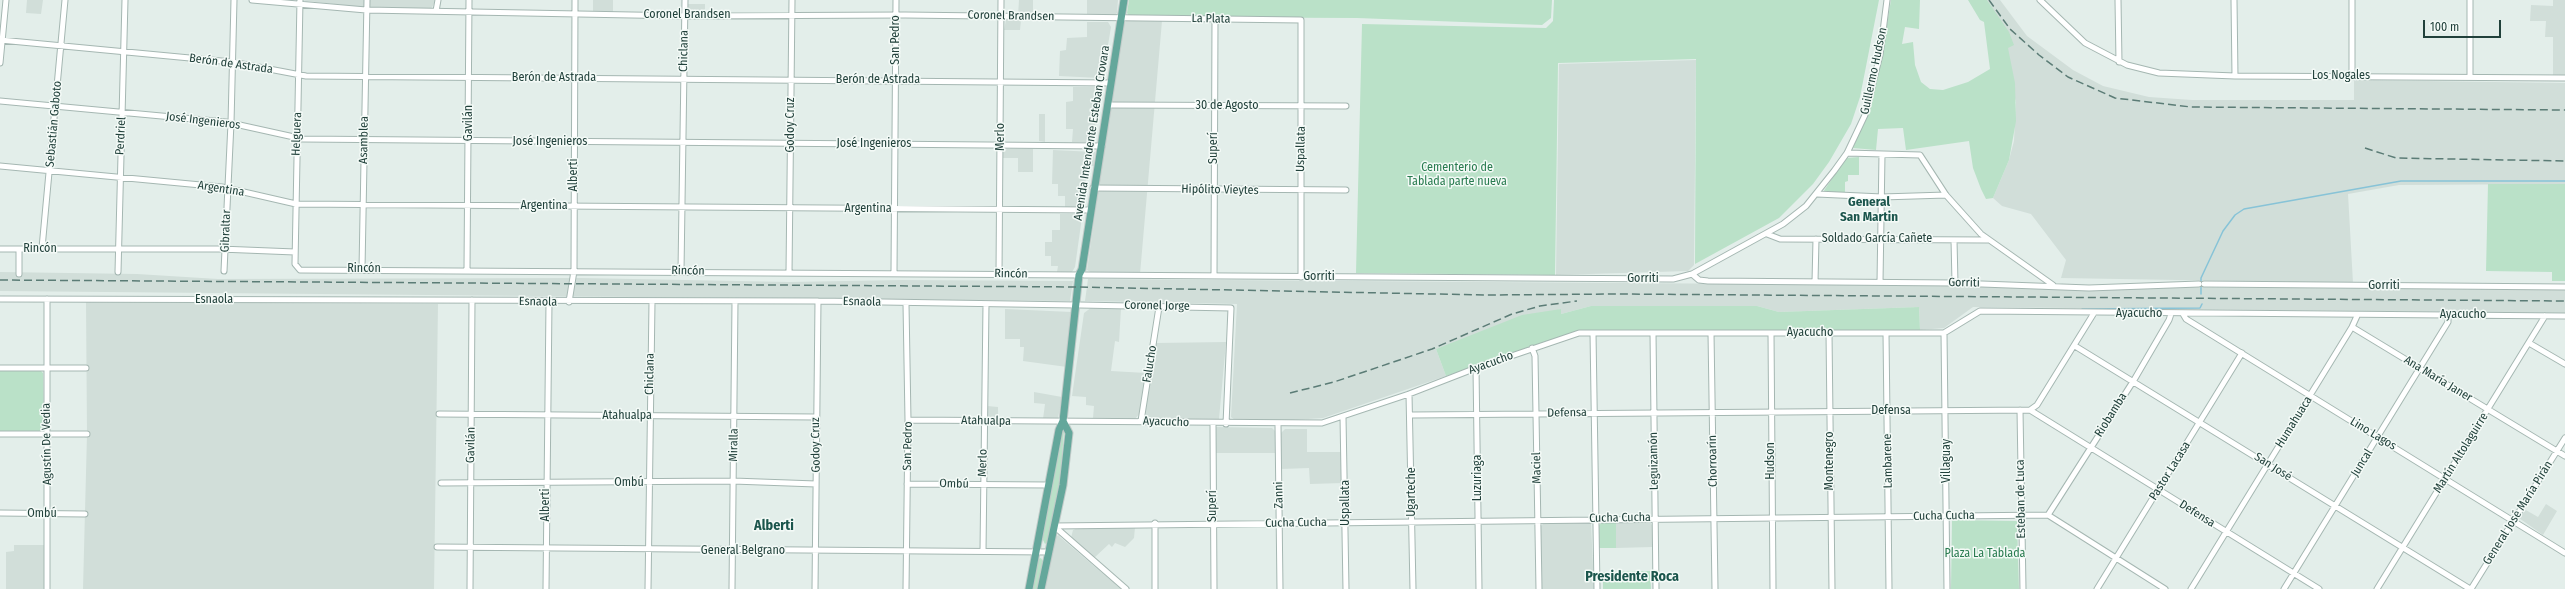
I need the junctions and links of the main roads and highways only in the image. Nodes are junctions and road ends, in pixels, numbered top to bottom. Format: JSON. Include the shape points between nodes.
{"nodes":[{"id":1,"x":1124,"y":0,"type":"edge"},
{"id":2,"x":1063,"y":421,"type":"junction"},
{"id":3,"x":1029,"y":589,"type":"edge"},
{"id":4,"x":1042,"y":589,"type":"edge"}],
"edges":[{"from":1,"to":2,"type":"main road","name":"Avenida Intendente Esteban Crovara","via":[[1090,210]]},
{"from":2,"to":3,"type":"main road","via":[[1059,430]]},
{"from":2,"to":4,"type":"main road","via":[[1069,433]]}]}
